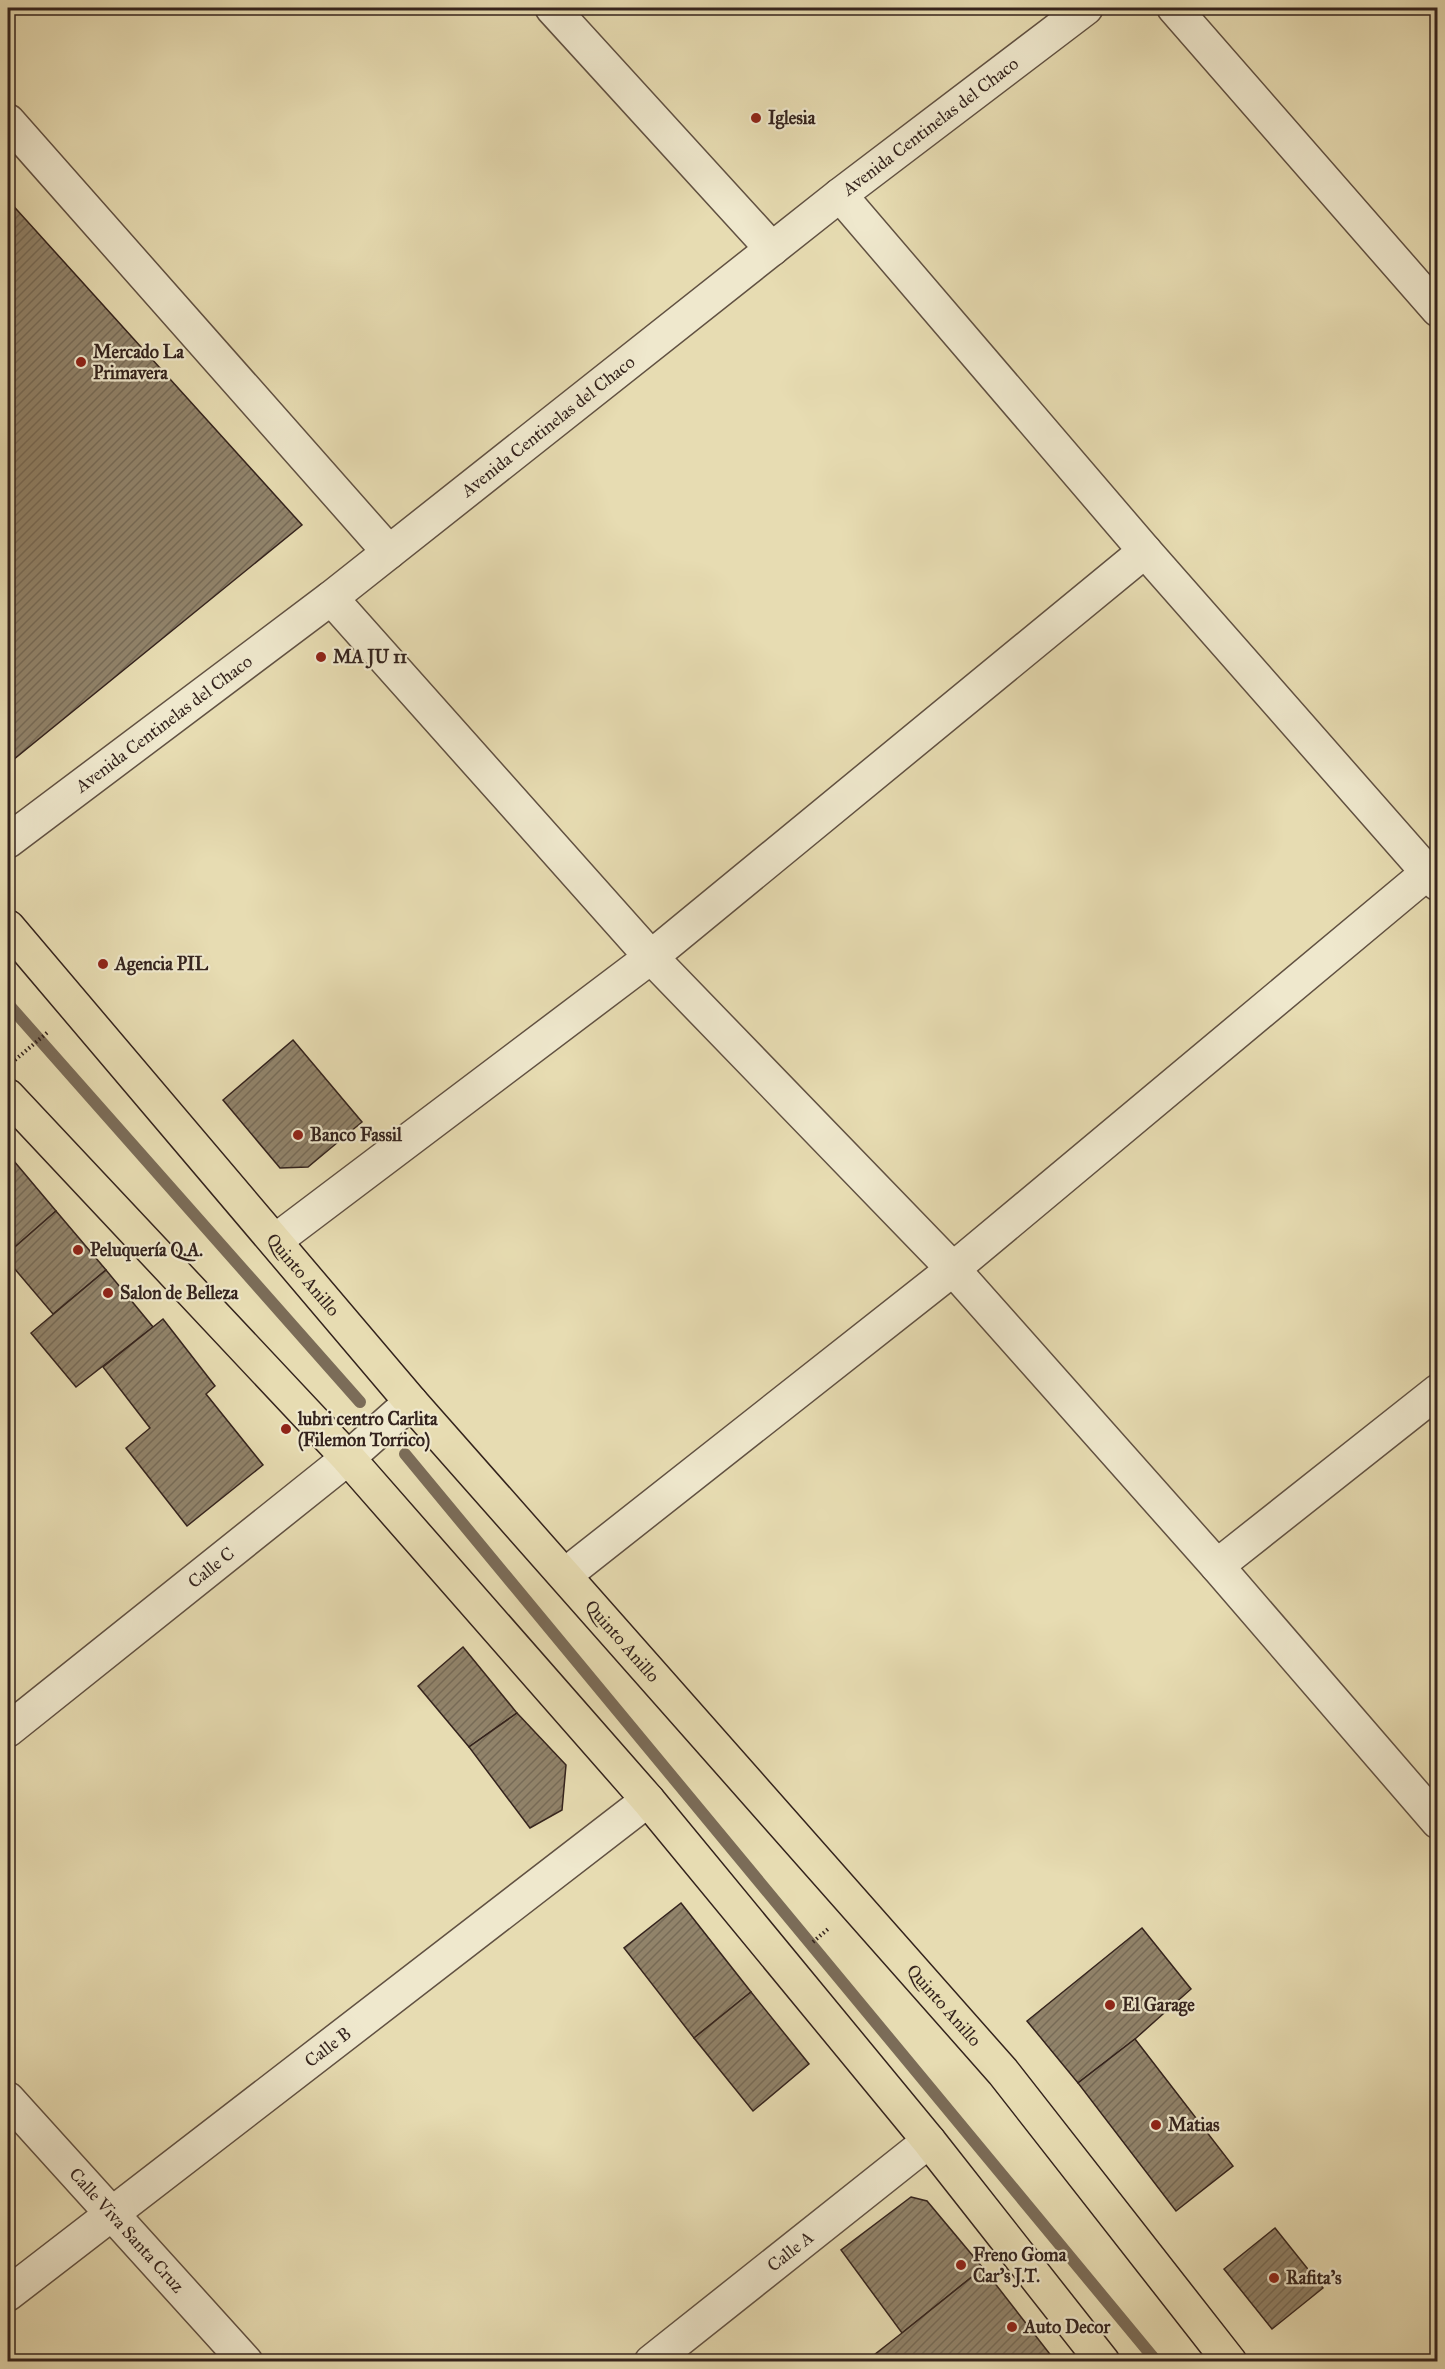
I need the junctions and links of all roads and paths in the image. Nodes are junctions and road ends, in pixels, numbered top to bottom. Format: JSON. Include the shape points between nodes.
{"nodes":[{"id":1,"x":552,"y":8,"type":"edge"},
{"id":2,"x":1086,"y":8,"type":"edge"},
{"id":3,"x":1174,"y":8,"type":"edge"},
{"id":4,"x":8,"y":121,"type":"edge"},
{"id":5,"x":840,"y":195,"type":"junction"},
{"id":6,"x":772,"y":249,"type":"junction"},
{"id":7,"x":1437,"y":310,"type":"edge"},
{"id":8,"x":1145,"y":550,"type":"junction"},
{"id":9,"x":389,"y":552,"type":"junction"},
{"id":10,"x":331,"y":598,"type":"junction"},
{"id":11,"x":8,"y":841,"type":"edge"},
{"id":12,"x":1434,"y":873,"type":"edge"},
{"id":13,"x":8,"y":927,"type":"edge"},
{"id":14,"x":651,"y":957,"type":"junction"},
{"id":15,"x":56,"y":1025,"type":"dead end"},
{"id":16,"x":17,"y":1058,"type":"dead end"},
{"id":17,"x":8,"y":1096,"type":"edge"},
{"id":18,"x":275,"y":1240,"type":"junction"},
{"id":19,"x":953,"y":1269,"type":"junction"},
{"id":20,"x":1437,"y":1391,"type":"edge"},
{"id":21,"x":411,"y":1402,"type":"junction"},
{"id":22,"x":348,"y":1458,"type":"junction"},
{"id":23,"x":1217,"y":1566,"type":"junction"},
{"id":24,"x":565,"y":1575,"type":"junction"},
{"id":25,"x":8,"y":1730,"type":"edge"},
{"id":26,"x":648,"y":1800,"type":"junction"},
{"id":27,"x":1437,"y":1822,"type":"edge"},
{"id":28,"x":835,"y":1923,"type":"dead end"},
{"id":29,"x":809,"y":1946,"type":"dead end"},
{"id":30,"x":8,"y":2099,"type":"edge"},
{"id":31,"x":929,"y":2141,"type":"junction"},
{"id":32,"x":111,"y":2215,"type":"junction"},
{"id":33,"x":8,"y":2294,"type":"edge"},
{"id":34,"x":246,"y":2361,"type":"edge"},
{"id":35,"x":651,"y":2361,"type":"edge"},
{"id":36,"x":1103,"y":2361,"type":"edge"},
{"id":37,"x":1230,"y":2361,"type":"edge"}],
"edges":[{"from":1,"to":6,"type":"street"},
{"from":2,"to":5,"type":"street","name":"Avenida Centinelas del Chaco"},
{"from":3,"to":7,"type":"street"},
{"from":4,"to":9,"type":"street"},
{"from":5,"to":6,"type":"street","name":"Avenida Centinelas del Chaco"},
{"from":5,"to":8,"type":"street"},
{"from":6,"to":9,"type":"street","name":"Avenida Centinelas del Chaco"},
{"from":8,"to":12,"type":"street"},
{"from":8,"to":14,"type":"street"},
{"from":9,"to":10,"type":"street","name":"Avenida Centinelas del Chaco"},
{"from":10,"to":11,"type":"street","name":"Avenida Centinelas del Chaco"},
{"from":10,"to":14,"type":"street"},
{"from":12,"to":19,"type":"street"},
{"from":13,"to":18,"type":"main road","name":"Quinto Anillo"},
{"from":14,"to":18,"type":"street"},
{"from":14,"to":19,"type":"street"},
{"from":15,"to":16,"type":"path"},
{"from":17,"to":22,"type":"main road"},
{"from":18,"to":21,"type":"main road","name":"Quinto Anillo"},
{"from":19,"to":23,"type":"street"},
{"from":19,"to":24,"type":"street"},
{"from":20,"to":23,"type":"street"},
{"from":21,"to":22,"type":"street","name":"Calle C"},
{"from":21,"to":24,"type":"main road","name":"Quinto Anillo"},
{"from":22,"to":25,"type":"street","name":"Calle C"},
{"from":22,"to":26,"type":"main road"},
{"from":23,"to":27,"type":"street"},
{"from":24,"to":37,"type":"main road","name":"Quinto Anillo","via":[[1003,2072]]},
{"from":26,"to":31,"type":"main road"},
{"from":26,"to":32,"type":"street","name":"Calle B"},
{"from":28,"to":29,"type":"path"},
{"from":30,"to":32,"type":"street","name":"Calle Viva Santa Cruz"},
{"from":31,"to":35,"type":"street","name":"Calle A"},
{"from":31,"to":36,"type":"main road"},
{"from":32,"to":33,"type":"street","name":"Calle B"},
{"from":32,"to":34,"type":"street","name":"Calle Viva Santa Cruz"}]}
